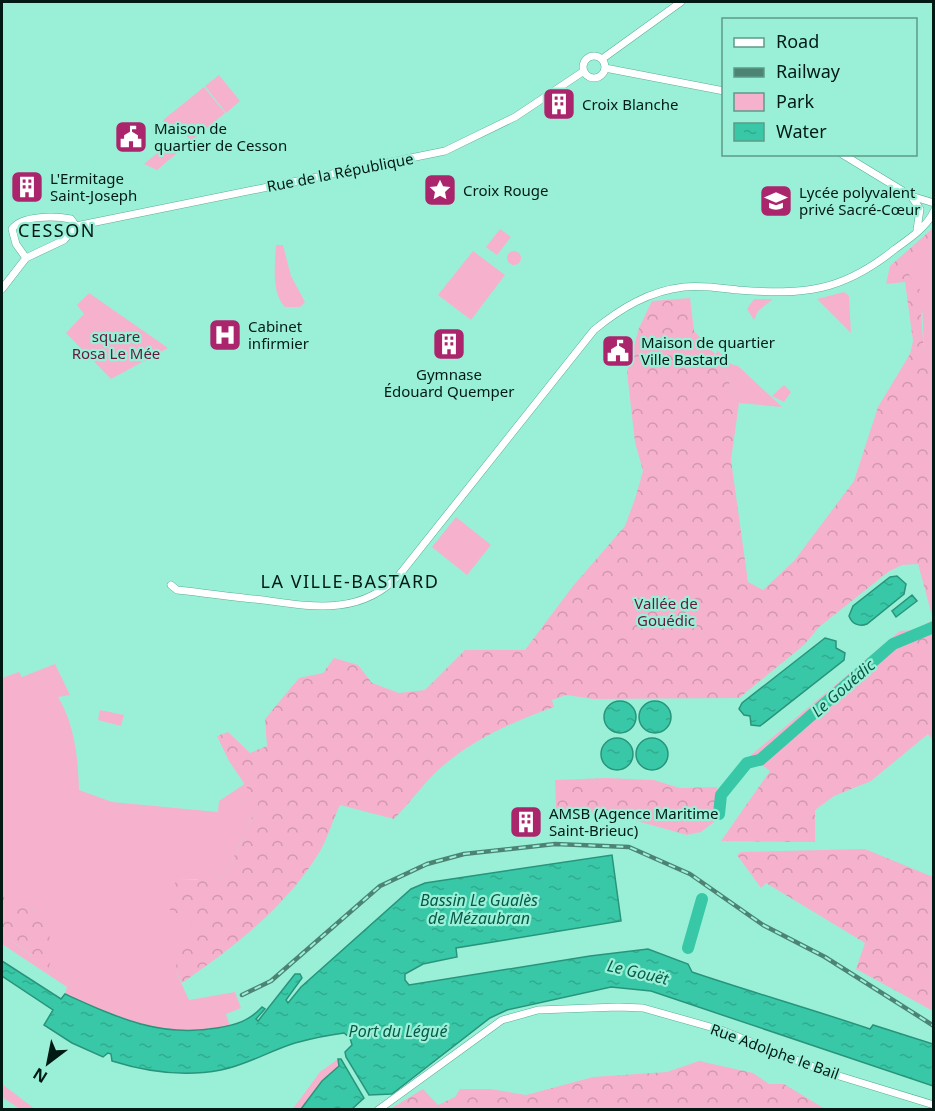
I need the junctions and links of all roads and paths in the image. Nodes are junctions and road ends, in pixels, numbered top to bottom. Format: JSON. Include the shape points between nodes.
{"nodes":[{"id":1,"x":681,"y":2,"type":"edge"},
{"id":2,"x":602,"y":58,"type":"junction"},
{"id":3,"x":605,"y":68,"type":"junction"},
{"id":4,"x":584,"y":72,"type":"junction"},
{"id":5,"x":722,"y":91,"type":"edge"},
{"id":6,"x":845,"y":156,"type":"edge"},
{"id":7,"x":911,"y":196,"type":"junction"},
{"id":8,"x":933,"y":203,"type":"edge"},
{"id":9,"x":933,"y":211,"type":"edge"},
{"id":10,"x":76,"y":226,"type":"junction"},
{"id":11,"x":916,"y":233,"type":"junction"},
{"id":12,"x":26,"y":258,"type":"junction"},
{"id":13,"x":2,"y":289,"type":"edge"},
{"id":14,"x":171,"y":585,"type":"dead end"},
{"id":15,"x":933,"y":1105,"type":"edge"},
{"id":16,"x":378,"y":1110,"type":"edge"}],
"edges":[{"from":1,"to":2,"type":"street"},
{"from":2,"to":3,"type":"street"},
{"from":2,"to":4,"type":"street","via":[[587,58]]},
{"from":3,"to":4,"type":"street","via":[[596,78]]},
{"from":3,"to":5,"type":"street"},
{"from":4,"to":10,"type":"street","name":"Rue de la République","via":[[515,117],[445,151]]},
{"from":6,"to":7,"type":"street"},
{"from":7,"to":8,"type":"street"},
{"from":7,"to":11,"type":"street","via":[[920,209]]},
{"from":9,"to":11,"type":"street"},
{"from":10,"to":12,"type":"street","name":"Rue de la République","via":[[64,240]]},
{"from":10,"to":12,"type":"street","name":"Rue de la République","via":[[71,219],[64,218],[24,220],[12,229]]},
{"from":11,"to":14,"type":"street","via":[[862,273],[822,289],[788,293],[701,286],[648,296],[623,308],[594,330],[400,574],[385,588],[360,601],[337,607],[281,603],[177,590]]},
{"from":12,"to":13,"type":"street","name":"Rue de la République"},
{"from":15,"to":16,"type":"street","name":"Rue Adolphe le Bail","via":[[826,1072],[721,1030],[643,1008],[538,1010],[502,1020]]}]}
